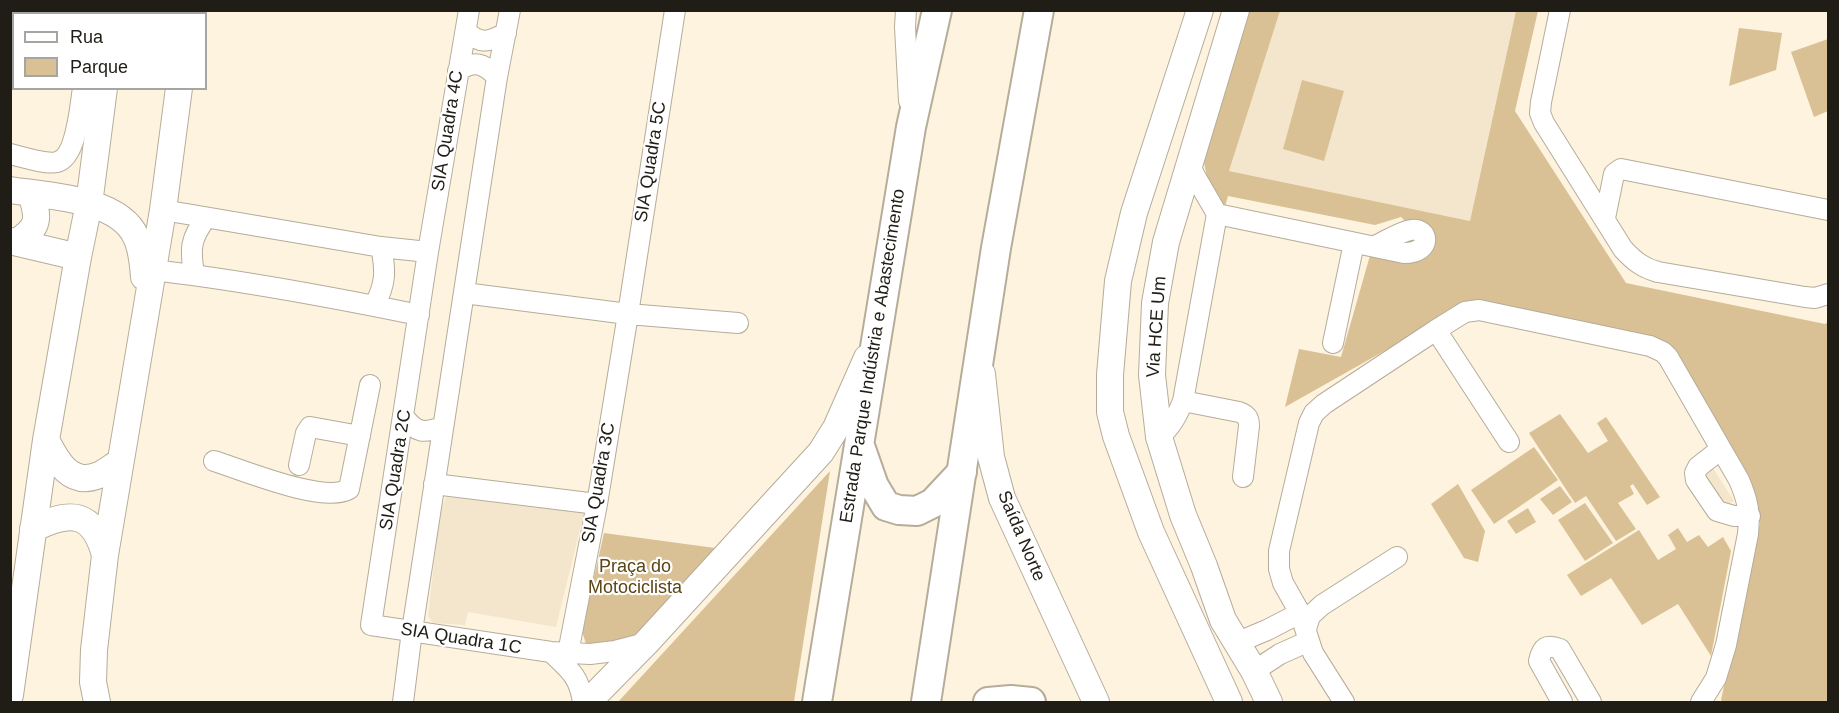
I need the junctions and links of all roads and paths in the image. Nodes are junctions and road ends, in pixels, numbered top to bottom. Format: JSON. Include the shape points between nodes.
{"nodes":[{"id":1,"x":469,"y":10,"type":"edge"},
{"id":2,"x":510,"y":10,"type":"edge"},
{"id":3,"x":675,"y":10,"type":"edge"},
{"id":4,"x":906,"y":10,"type":"edge"},
{"id":5,"x":937,"y":10,"type":"edge"},
{"id":6,"x":1040,"y":10,"type":"edge"},
{"id":7,"x":1200,"y":10,"type":"edge"},
{"id":8,"x":1236,"y":10,"type":"edge"},
{"id":9,"x":1560,"y":10,"type":"edge"},
{"id":10,"x":466,"y":31,"type":"junction"},
{"id":11,"x":506,"y":33,"type":"junction"},
{"id":12,"x":458,"y":71,"type":"junction"},
{"id":13,"x":498,"y":77,"type":"junction"},
{"id":14,"x":82,"y":90,"type":"edge"},
{"id":15,"x":104,"y":90,"type":"edge"},
{"id":16,"x":179,"y":90,"type":"edge"},
{"id":17,"x":911,"y":127,"type":"junction"},
{"id":18,"x":10,"y":154,"type":"edge"},
{"id":19,"x":1189,"y":164,"type":"junction"},
{"id":20,"x":21,"y":192,"type":"edge"},
{"id":21,"x":89,"y":204,"type":"junction"},
{"id":22,"x":163,"y":210,"type":"junction"},
{"id":23,"x":1828,"y":210,"type":"edge"},
{"id":24,"x":1218,"y":214,"type":"junction"},
{"id":25,"x":206,"y":218,"type":"junction"},
{"id":26,"x":1605,"y":218,"type":"junction"},
{"id":27,"x":14,"y":241,"type":"edge"},
{"id":28,"x":1354,"y":243,"type":"junction"},
{"id":29,"x":1376,"y":246,"type":"dead end"},
{"id":30,"x":381,"y":247,"type":"junction"},
{"id":31,"x":428,"y":252,"type":"junction"},
{"id":32,"x":78,"y":257,"type":"junction"},
{"id":33,"x":152,"y":270,"type":"junction"},
{"id":34,"x":194,"y":274,"type":"junction"},
{"id":35,"x":464,"y":293,"type":"junction"},
{"id":36,"x":1828,"y":294,"type":"edge"},
{"id":37,"x":374,"y":306,"type":"junction"},
{"id":38,"x":147,"y":308,"type":"junction"},
{"id":39,"x":628,"y":314,"type":"junction"},
{"id":40,"x":419,"y":315,"type":"junction"},
{"id":41,"x":738,"y":323,"type":"dead end"},
{"id":42,"x":1436,"y":330,"type":"junction"},
{"id":43,"x":877,"y":336,"type":"junction"},
{"id":44,"x":1334,"y":343,"type":"dead end"},
{"id":45,"x":980,"y":360,"type":"junction"},
{"id":46,"x":370,"y":386,"type":"dead end"},
{"id":47,"x":1182,"y":401,"type":"junction"},
{"id":48,"x":404,"y":417,"type":"junction"},
{"id":49,"x":443,"y":427,"type":"junction"},
{"id":50,"x":360,"y":436,"type":"junction"},
{"id":51,"x":1159,"y":437,"type":"junction"},
{"id":52,"x":46,"y":440,"type":"junction"},
{"id":53,"x":859,"y":441,"type":"junction"},
{"id":54,"x":1509,"y":442,"type":"dead end"},
{"id":55,"x":1721,"y":449,"type":"junction"},
{"id":56,"x":214,"y":461,"type":"dead end"},
{"id":57,"x":120,"y":462,"type":"junction"},
{"id":58,"x":299,"y":465,"type":"dead end"},
{"id":59,"x":962,"y":471,"type":"junction"},
{"id":60,"x":1243,"y":477,"type":"dead end"},
{"id":61,"x":434,"y":484,"type":"junction"},
{"id":62,"x":597,"y":504,"type":"junction"},
{"id":63,"x":1184,"y":515,"type":"junction"},
{"id":64,"x":1750,"y":516,"type":"junction"},
{"id":65,"x":33,"y":529,"type":"junction"},
{"id":66,"x":1151,"y":532,"type":"junction"},
{"id":67,"x":105,"y":555,"type":"junction"},
{"id":68,"x":1397,"y":557,"type":"dead end"},
{"id":69,"x":1163,"y":560,"type":"junction"},
{"id":70,"x":1204,"y":566,"type":"junction"},
{"id":71,"x":371,"y":625,"type":"joint"},
{"id":72,"x":1305,"y":628,"type":"junction"},
{"id":73,"x":412,"y":631,"type":"junction"},
{"id":74,"x":646,"y":643,"type":"junction"},
{"id":75,"x":1236,"y":643,"type":"junction"},
{"id":76,"x":560,"y":652,"type":"junction"},
{"id":77,"x":1254,"y":671,"type":"junction"},
{"id":78,"x":10,"y":695,"type":"edge"},
{"id":79,"x":97,"y":702,"type":"edge"},
{"id":80,"x":403,"y":702,"type":"edge"},
{"id":81,"x":583,"y":702,"type":"edge"},
{"id":82,"x":588,"y":702,"type":"edge"},
{"id":83,"x":817,"y":702,"type":"edge"},
{"id":84,"x":926,"y":702,"type":"edge"},
{"id":85,"x":988,"y":702,"type":"edge"},
{"id":86,"x":1031,"y":702,"type":"edge"},
{"id":87,"x":1096,"y":702,"type":"edge"},
{"id":88,"x":1229,"y":702,"type":"edge"},
{"id":89,"x":1269,"y":702,"type":"edge"},
{"id":90,"x":1344,"y":702,"type":"edge"},
{"id":91,"x":1562,"y":702,"type":"edge"},
{"id":92,"x":1591,"y":702,"type":"edge"},
{"id":93,"x":1701,"y":702,"type":"edge"}],
"edges":[{"from":1,"to":10,"type":"street","name":"SIA Quadra 4C"},
{"from":2,"to":11,"type":"street"},
{"from":3,"to":39,"type":"street","name":"SIA Quadra 5C"},
{"from":4,"to":17,"type":"street"},
{"from":5,"to":17,"type":"highway","name":"Estrada Parque Indústria e Abastecimento"},
{"from":6,"to":45,"type":"highway","via":[[996,248]]},
{"from":7,"to":66,"type":"main road","via":[[1134,213],[1118,281],[1110,412]]},
{"from":8,"to":19,"type":"main road","name":"Via HCE Um"},
{"from":9,"to":26,"type":"street","via":[[1540,113]]},
{"from":10,"to":11,"type":"street","via":[[485,41]]},
{"from":10,"to":12,"type":"street","name":"SIA Quadra 4C"},
{"from":11,"to":13,"type":"street"},
{"from":12,"to":13,"type":"street","via":[[478,64]]},
{"from":12,"to":31,"type":"street","name":"SIA Quadra 4C"},
{"from":13,"to":35,"type":"street"},
{"from":14,"to":18,"type":"street","via":[[74,140],[64,159],[50,162]]},
{"from":15,"to":21,"type":"main road"},
{"from":16,"to":22,"type":"main road"},
{"from":17,"to":43,"type":"highway","name":"Estrada Parque Indústria e Abastecimento"},
{"from":19,"to":24,"type":"street"},
{"from":19,"to":51,"type":"main road","name":"Via HCE Um","via":[[1166,242],[1155,303],[1152,375]]},
{"from":20,"to":21,"type":"main road"},
{"from":20,"to":27,"type":"main road","via":[[36,208],[36,221],[30,233]]},
{"from":21,"to":32,"type":"main road"},
{"from":21,"to":38,"type":"main road","via":[[124,220],[135,235],[141,253]]},
{"from":22,"to":25,"type":"street"},
{"from":22,"to":33,"type":"main road"},
{"from":23,"to":26,"type":"street","via":[[1621,169],[1614,174]]},
{"from":24,"to":28,"type":"street"},
{"from":24,"to":47,"type":"street"},
{"from":25,"to":30,"type":"street"},
{"from":25,"to":34,"type":"street","via":[[192,244]]},
{"from":26,"to":36,"type":"street","via":[[1623,249],[1646,268],[1805,297]]},
{"from":27,"to":32,"type":"main road"},
{"from":28,"to":29,"type":"street"},
{"from":28,"to":44,"type":"street"},
{"from":30,"to":31,"type":"street"},
{"from":30,"to":37,"type":"street","via":[[385,277]]},
{"from":31,"to":40,"type":"street","name":"SIA Quadra 2C"},
{"from":32,"to":52,"type":"main road"},
{"from":33,"to":34,"type":"street"},
{"from":33,"to":38,"type":"main road"},
{"from":34,"to":37,"type":"street"},
{"from":35,"to":39,"type":"street"},
{"from":35,"to":49,"type":"street"},
{"from":37,"to":40,"type":"street"},
{"from":38,"to":57,"type":"main road"},
{"from":39,"to":41,"type":"street"},
{"from":39,"to":62,"type":"street","name":"SIA Quadra 3C"},
{"from":40,"to":48,"type":"street","name":"SIA Quadra 2C"},
{"from":42,"to":54,"type":"street"},
{"from":42,"to":55,"type":"street","via":[[1465,312],[1479,310],[1657,349],[1668,357]]},
{"from":42,"to":72,"type":"street","via":[[1324,404],[1309,423],[1279,551],[1283,583]]},
{"from":43,"to":53,"type":"highway","name":"Estrada Parque Indústria e Abastecimento"},
{"from":43,"to":74,"type":"main road","via":[[836,428],[821,452]]},
{"from":45,"to":59,"type":"highway"},
{"from":45,"to":87,"type":"main road","name":"Saída Norte","via":[[991,458],[1002,498]]},
{"from":46,"to":50,"type":"street"},
{"from":47,"to":51,"type":"street","via":[[1176,418]]},
{"from":47,"to":60,"type":"street","via":[[1246,415],[1249,426]]},
{"from":48,"to":49,"type":"street","via":[[417,430],[427,432]]},
{"from":48,"to":71,"type":"street","name":"SIA Quadra 2C"},
{"from":49,"to":61,"type":"street"},
{"from":50,"to":56,"type":"street","via":[[349,489],[344,493],[293,487]]},
{"from":50,"to":58,"type":"street","via":[[310,427]]},
{"from":51,"to":63,"type":"main road","name":"Via HCE Um"},
{"from":52,"to":57,"type":"main road","via":[[58,464],[76,477],[99,475]]},
{"from":52,"to":65,"type":"main road"},
{"from":53,"to":59,"type":"highway","via":[[874,486],[886,506],[899,510],[917,511],[933,502]]},
{"from":53,"to":83,"type":"highway","name":"Estrada Parque Indústria e Abastecimento"},
{"from":55,"to":64,"type":"street","via":[[1748,500]]},
{"from":55,"to":64,"type":"street","via":[[1698,467],[1696,480],[1717,511]]},
{"from":57,"to":67,"type":"main road"},
{"from":59,"to":84,"type":"highway"},
{"from":61,"to":62,"type":"street"},
{"from":61,"to":73,"type":"street"},
{"from":62,"to":76,"type":"street","name":"SIA Quadra 3C"},
{"from":63,"to":66,"type":"main road","via":[[1177,523]]},
{"from":63,"to":70,"type":"main road","name":"Via HCE Um"},
{"from":64,"to":93,"type":"street","via":[[1725,645],[1716,678]]},
{"from":65,"to":67,"type":"main road","via":[[58,518],[79,518],[99,535]]},
{"from":65,"to":78,"type":"main road"},
{"from":66,"to":69,"type":"main road"},
{"from":67,"to":79,"type":"main road","via":[[94,650]]},
{"from":68,"to":72,"type":"street","via":[[1322,605],[1310,616]]},
{"from":69,"to":70,"type":"main road","via":[[1176,549],[1185,548],[1194,552]]},
{"from":69,"to":88,"type":"main road"},
{"from":70,"to":75,"type":"main road","name":"Via HCE Um","via":[[1223,620]]},
{"from":71,"to":73,"type":"street","name":"SIA Quadra 1C"},
{"from":72,"to":75,"type":"street","via":[[1267,630]]},
{"from":72,"to":77,"type":"street","via":[[1280,654]]},
{"from":72,"to":90,"type":"street","via":[[1313,653]]},
{"from":73,"to":76,"type":"street","name":"SIA Quadra 1C"},
{"from":73,"to":80,"type":"street"},
{"from":74,"to":76,"type":"street","name":"SIA Quadra 1C","via":[[590,654]]},
{"from":74,"to":82,"type":"main road"},
{"from":75,"to":77,"type":"main road","name":"Via HCE Um"},
{"from":76,"to":81,"type":"street","via":[[577,678]]},
{"from":77,"to":89,"type":"main road","name":"Via HCE Um"},
{"from":85,"to":86,"type":"highway"},
{"from":91,"to":92,"type":"street","via":[[1539,661],[1545,647],[1560,648]]}]}
